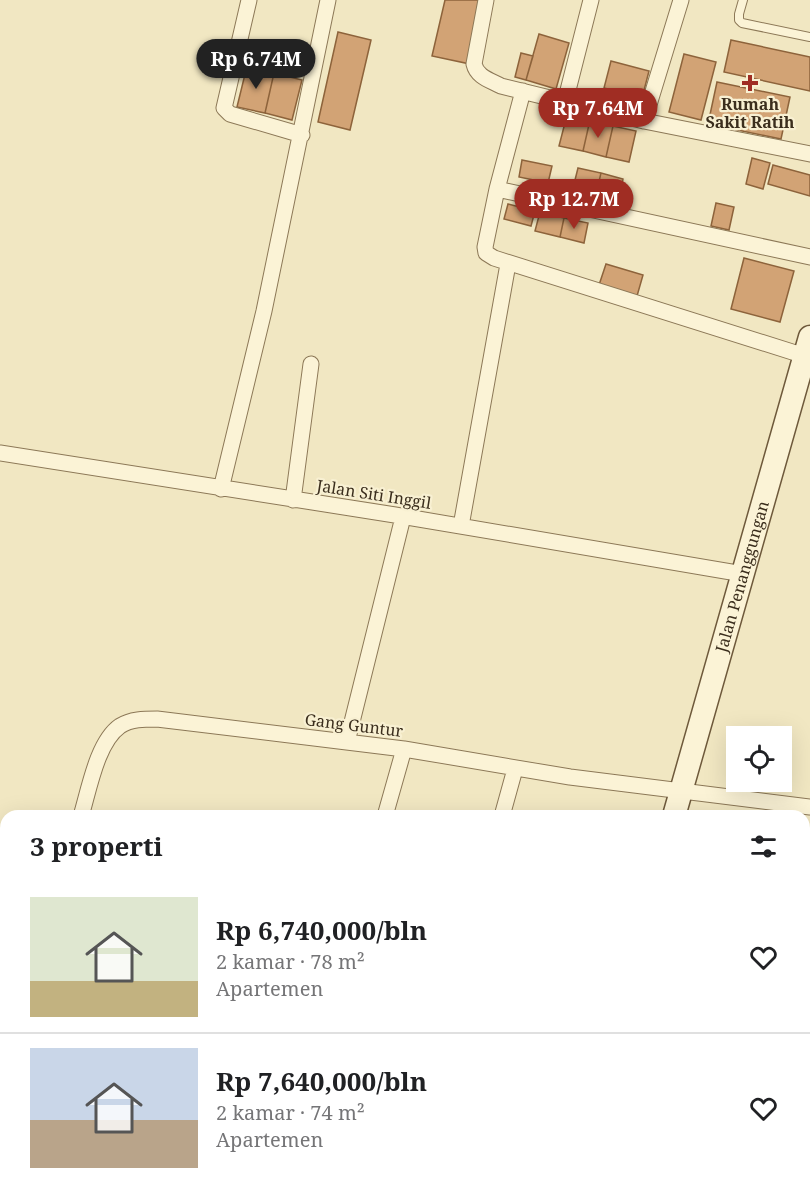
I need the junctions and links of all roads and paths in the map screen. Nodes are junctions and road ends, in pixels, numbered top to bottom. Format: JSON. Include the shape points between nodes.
{"nodes":[{"id":1,"x":249,"y":0,"type":"edge"},
{"id":2,"x":328,"y":0,"type":"edge"},
{"id":3,"x":486,"y":0,"type":"edge"},
{"id":4,"x":591,"y":0,"type":"edge"},
{"id":5,"x":681,"y":0,"type":"edge"},
{"id":6,"x":743,"y":0,"type":"edge"},
{"id":7,"x":810,"y":38,"type":"edge"},
{"id":8,"x":523,"y":91,"type":"junction"},
{"id":9,"x":565,"y":102,"type":"junction"},
{"id":10,"x":644,"y":121,"type":"junction"},
{"id":11,"x":302,"y":135,"type":"junction"},
{"id":12,"x":810,"y":154,"type":"edge"},
{"id":13,"x":497,"y":189,"type":"junction"},
{"id":14,"x":810,"y":257,"type":"edge"},
{"id":15,"x":507,"y":264,"type":"junction"},
{"id":16,"x":807,"y":347,"type":"edge"},
{"id":17,"x":311,"y":364,"type":"dead end"},
{"id":18,"x":0,"y":453,"type":"edge"},
{"id":19,"x":221,"y":489,"type":"junction"},
{"id":20,"x":294,"y":500,"type":"junction"},
{"id":21,"x":403,"y":517,"type":"junction"},
{"id":22,"x":461,"y":526,"type":"junction"},
{"id":23,"x":743,"y":574,"type":"junction"},
{"id":24,"x":347,"y":742,"type":"junction"},
{"id":25,"x":404,"y":749,"type":"junction"},
{"id":26,"x":515,"y":769,"type":"junction"},
{"id":27,"x":681,"y":792,"type":"junction"},
{"id":28,"x":810,"y":807,"type":"edge"},
{"id":29,"x":83,"y":810,"type":"edge"},
{"id":30,"x":387,"y":810,"type":"edge"},
{"id":31,"x":504,"y":810,"type":"edge"},
{"id":32,"x":676,"y":810,"type":"edge"}],
"edges":[{"from":1,"to":11,"type":"street","via":[[224,108],[230,114]]},
{"from":2,"to":11,"type":"street"},
{"from":3,"to":8,"type":"street","via":[[475,69],[501,86]]},
{"from":4,"to":9,"type":"street"},
{"from":5,"to":10,"type":"street"},
{"from":6,"to":7,"type":"lane","via":[[739,14],[742,23]]},
{"from":8,"to":9,"type":"street"},
{"from":8,"to":13,"type":"street"},
{"from":9,"to":10,"type":"street"},
{"from":10,"to":12,"type":"street"},
{"from":11,"to":19,"type":"street"},
{"from":13,"to":14,"type":"street"},
{"from":13,"to":15,"type":"street","via":[[485,247],[486,253]]},
{"from":15,"to":16,"type":"street"},
{"from":15,"to":22,"type":"street"},
{"from":16,"to":23,"type":"main road","name":"Jalan Penanggungan"},
{"from":17,"to":20,"type":"street"},
{"from":18,"to":19,"type":"street","name":"Jalan Siti Inggil"},
{"from":19,"to":20,"type":"street","name":"Jalan Siti Inggil"},
{"from":20,"to":21,"type":"street","name":"Jalan Siti Inggil"},
{"from":21,"to":22,"type":"street","name":"Jalan Siti Inggil"},
{"from":21,"to":24,"type":"street"},
{"from":22,"to":23,"type":"street","name":"Jalan Siti Inggil"},
{"from":23,"to":27,"type":"main road","name":"Jalan Penanggungan"},
{"from":24,"to":25,"type":"street","name":"Gang Guntur"},
{"from":24,"to":29,"type":"street","name":"Gang Guntur","via":[[138,720],[121,725],[103,747]]},
{"from":25,"to":26,"type":"street","name":"Gang Guntur"},
{"from":25,"to":30,"type":"street"},
{"from":26,"to":27,"type":"street","name":"Gang Guntur"},
{"from":26,"to":31,"type":"street"},
{"from":27,"to":28,"type":"street","name":"Gang Guntur"},
{"from":27,"to":32,"type":"main road","name":"Jalan Penanggungan"}]}
